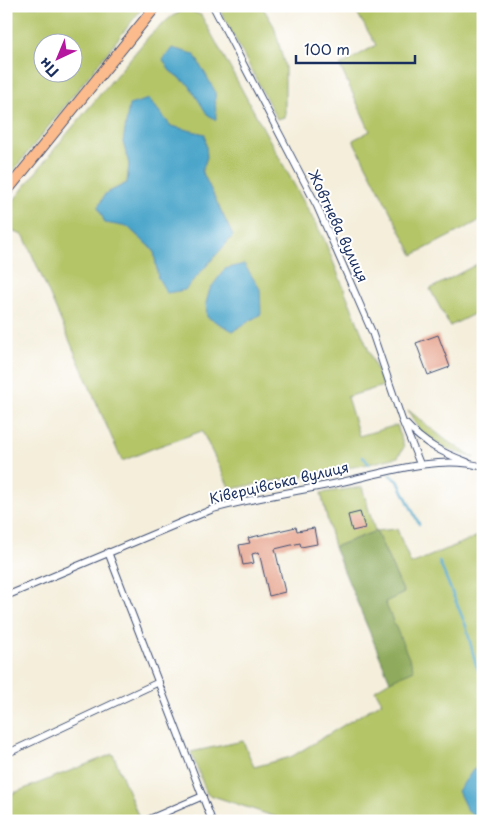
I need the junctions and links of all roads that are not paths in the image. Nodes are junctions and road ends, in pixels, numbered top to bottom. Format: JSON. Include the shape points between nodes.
{"nodes":[{"id":1,"x":156,"y":6,"type":"edge"},
{"id":2,"x":213,"y":6,"type":"edge"},
{"id":3,"x":6,"y":192,"type":"edge"},
{"id":4,"x":402,"y":420,"type":"junction"},
{"id":5,"x":471,"y":463,"type":"junction"},
{"id":6,"x":420,"y":464,"type":"junction"},
{"id":7,"x":483,"y":467,"type":"edge"},
{"id":8,"x":108,"y":552,"type":"junction"},
{"id":9,"x":6,"y":596,"type":"edge"},
{"id":10,"x":159,"y":682,"type":"junction"},
{"id":11,"x":6,"y":754,"type":"edge"},
{"id":12,"x":203,"y":796,"type":"junction"},
{"id":13,"x":145,"y":821,"type":"edge"},
{"id":14,"x":212,"y":821,"type":"edge"}],
"edges":[{"from":1,"to":3,"type":"highway"},
{"from":2,"to":4,"type":"street","name":"Жовтнева вулиця","via":[[317,206],[372,332]]},
{"from":4,"to":5,"type":"street","via":[[440,452]]},
{"from":4,"to":6,"type":"street","name":"Жовтнева вулиця"},
{"from":5,"to":6,"type":"street","name":"Ківерцівська вулиця"},
{"from":5,"to":7,"type":"street","name":"Ківерцівська вулиця"},
{"from":6,"to":8,"type":"street","name":"Ківерцівська вулиця","via":[[213,509]]},
{"from":8,"to":9,"type":"street","name":"Ківерцівська вулиця"},
{"from":8,"to":10,"type":"street"},
{"from":10,"to":11,"type":"street"},
{"from":10,"to":12,"type":"street"},
{"from":12,"to":13,"type":"street"},
{"from":12,"to":14,"type":"street"}]}
